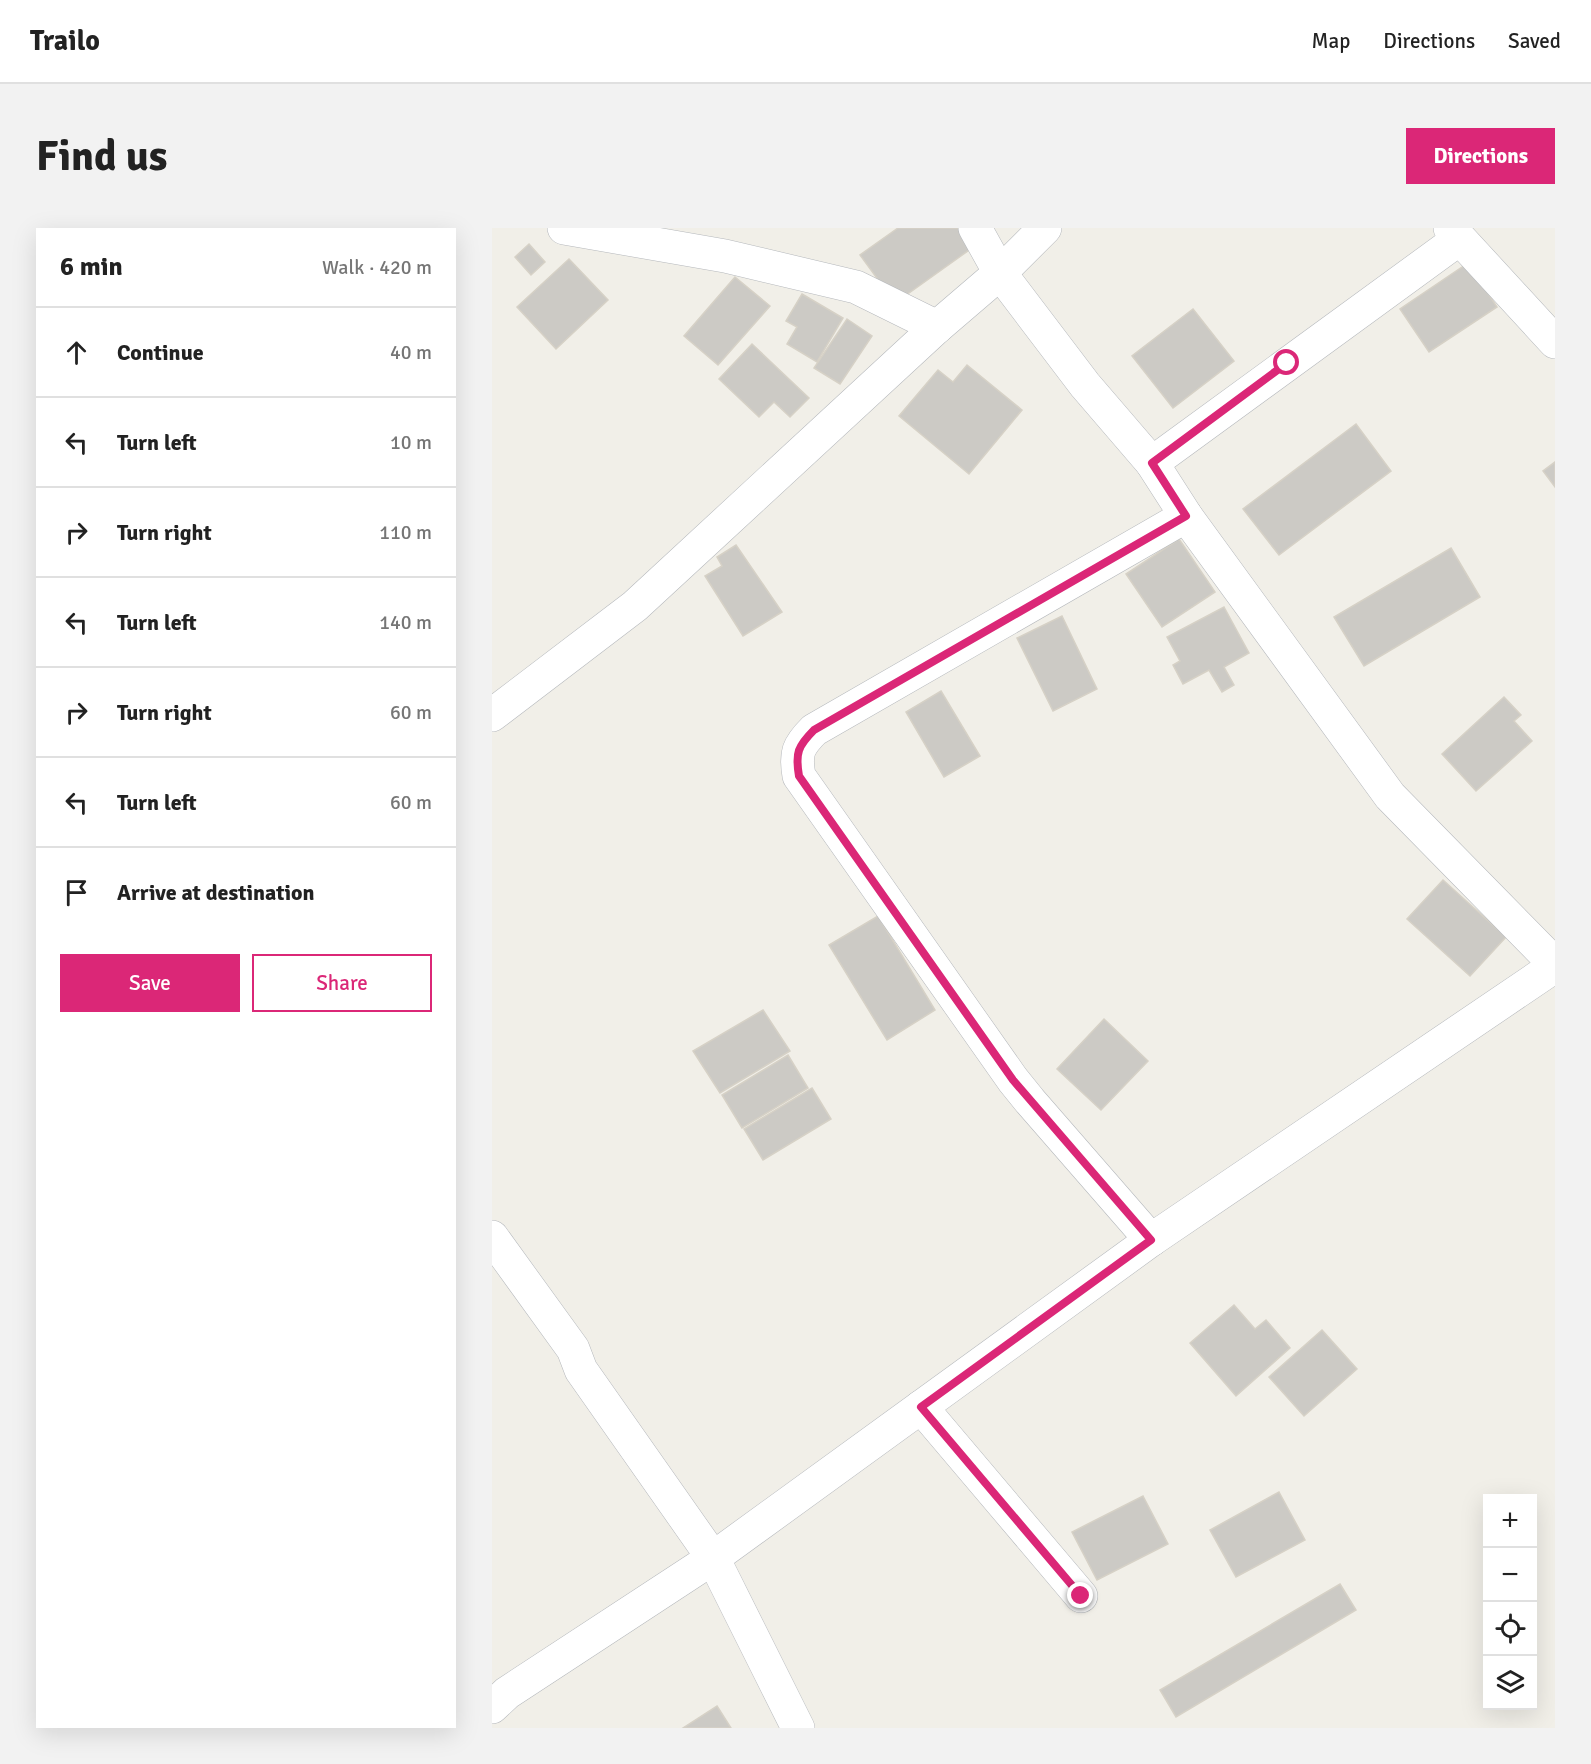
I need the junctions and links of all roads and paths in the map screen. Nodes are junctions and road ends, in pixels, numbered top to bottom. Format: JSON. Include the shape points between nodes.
{"nodes":[{"id":1,"x":564,"y":228,"type":"edge"},
{"id":2,"x":975,"y":228,"type":"edge"},
{"id":3,"x":1045,"y":228,"type":"edge"},
{"id":4,"x":1454,"y":233,"type":"edge"},
{"id":5,"x":1000,"y":273,"type":"junction"},
{"id":6,"x":937,"y":327,"type":"junction"},
{"id":7,"x":1555,"y":342,"type":"edge"},
{"id":8,"x":1152,"y":463,"type":"junction"},
{"id":9,"x":1186,"y":516,"type":"junction"},
{"id":10,"x":492,"y":715,"type":"edge"},
{"id":11,"x":1555,"y":965,"type":"edge"},
{"id":12,"x":492,"y":1237,"type":"edge"},
{"id":13,"x":1151,"y":1240,"type":"junction"},
{"id":14,"x":921,"y":1407,"type":"junction"},
{"id":15,"x":713,"y":1558,"type":"junction"},
{"id":16,"x":1081,"y":1596,"type":"dead end"},
{"id":17,"x":492,"y":1707,"type":"edge"},
{"id":18,"x":798,"y":1728,"type":"edge"}],
"edges":[{"from":1,"to":6,"type":"street","via":[[725,256],[856,287]]},
{"from":2,"to":5,"type":"street"},
{"from":3,"to":5,"type":"street"},
{"from":4,"to":7,"type":"street"},
{"from":4,"to":8,"type":"street"},
{"from":5,"to":6,"type":"street"},
{"from":5,"to":8,"type":"street","via":[[1085,385]]},
{"from":6,"to":10,"type":"street","via":[[634,606]]},
{"from":8,"to":9,"type":"street"},
{"from":9,"to":11,"type":"street","via":[[1390,796]]},
{"from":9,"to":13,"type":"street","via":[[814,730],[803,740],[796,757],[799,776],[1013,1080]]},
{"from":11,"to":13,"type":"street"},
{"from":12,"to":15,"type":"street","via":[[573,1349],[581,1370]]},
{"from":13,"to":14,"type":"street"},
{"from":14,"to":15,"type":"street"},
{"from":14,"to":16,"type":"street"},
{"from":15,"to":17,"type":"street"},
{"from":15,"to":18,"type":"street"}]}
